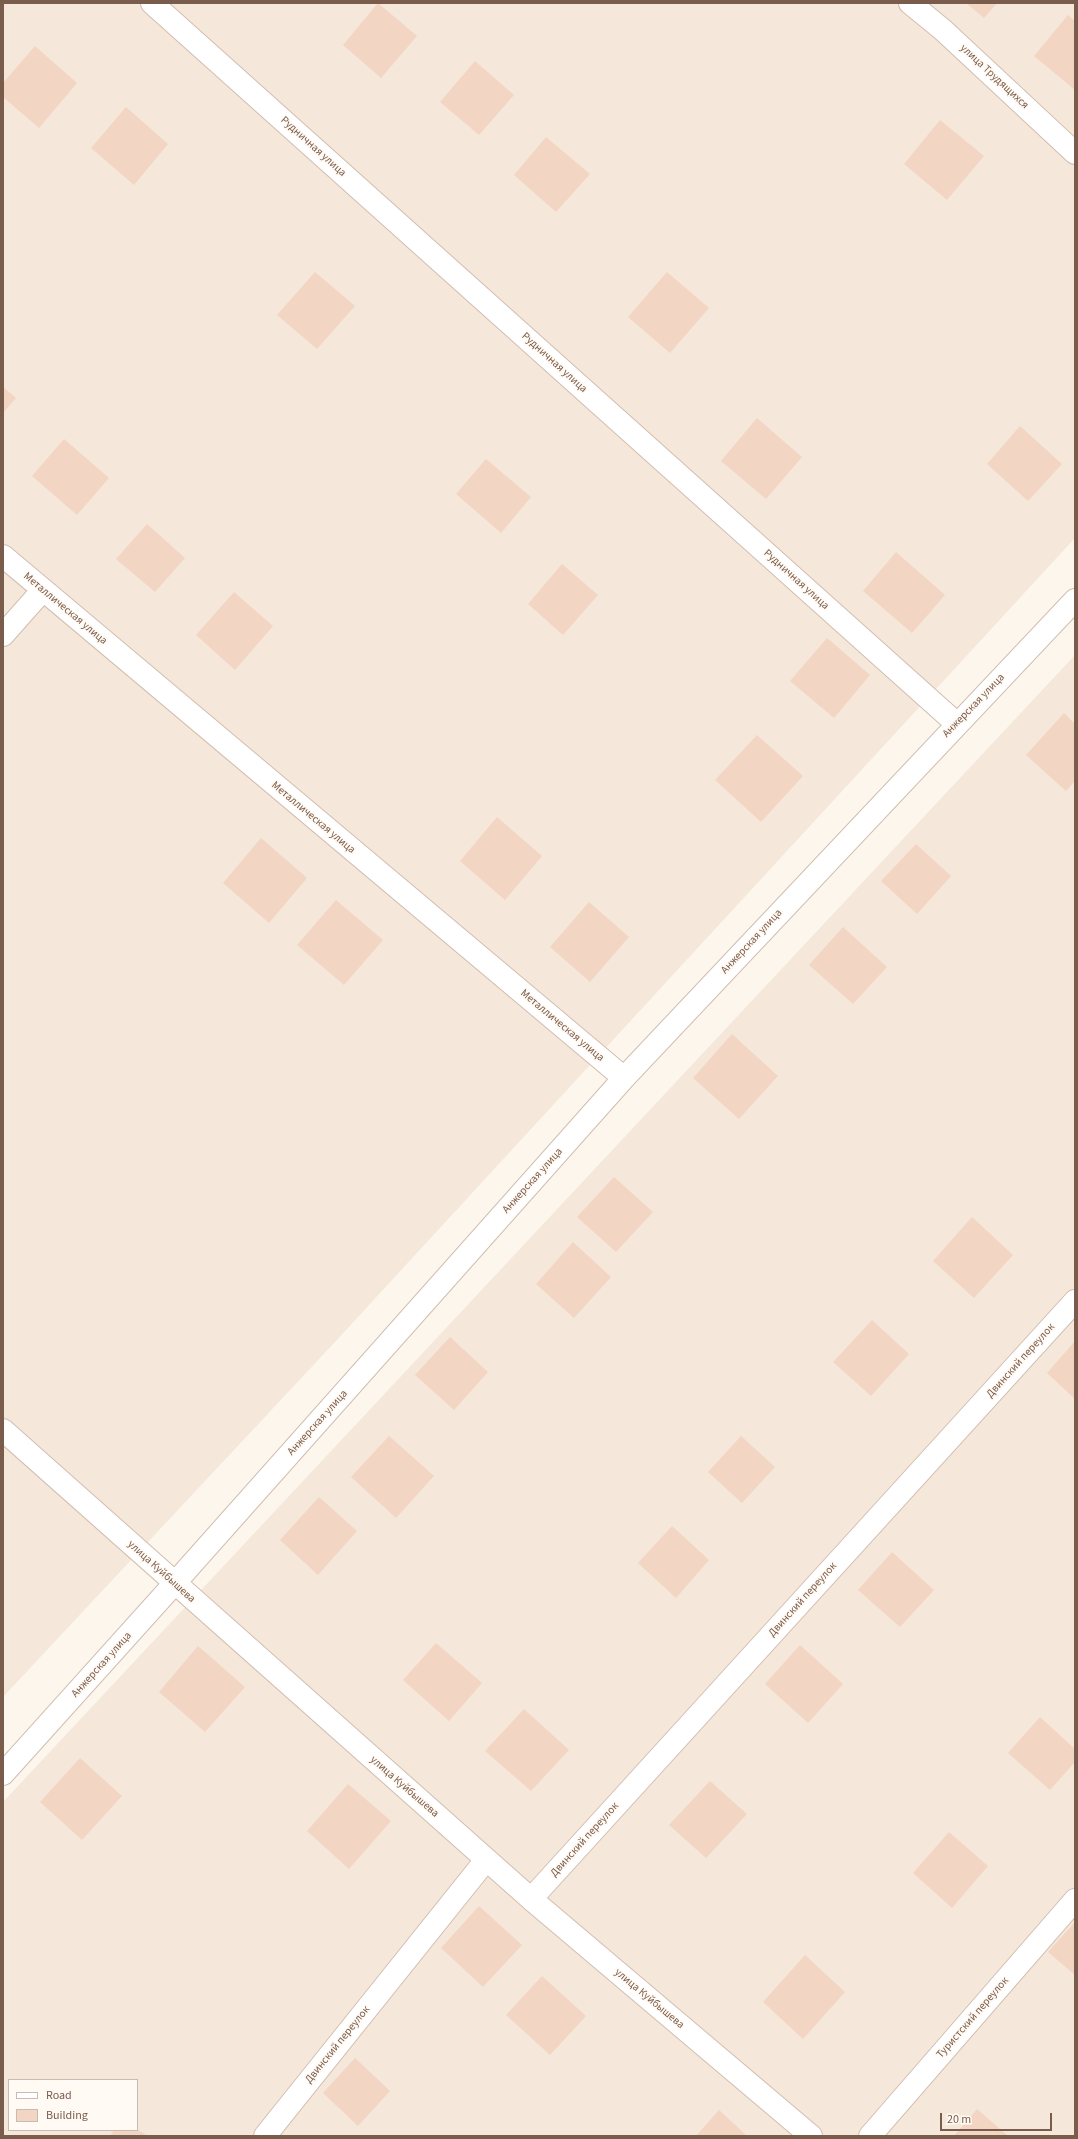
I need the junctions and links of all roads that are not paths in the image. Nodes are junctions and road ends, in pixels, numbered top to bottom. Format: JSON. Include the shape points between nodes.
{"nodes":[{"id":1,"x":152,"y":3,"type":"edge"},
{"id":2,"x":910,"y":3,"type":"edge"},
{"id":3,"x":1075,"y":153,"type":"edge"},
{"id":4,"x":3,"y":556,"type":"edge"},
{"id":5,"x":42,"y":591,"type":"junction"},
{"id":6,"x":1075,"y":600,"type":"edge"},
{"id":7,"x":3,"y":635,"type":"edge"},
{"id":8,"x":957,"y":724,"type":"junction"},
{"id":9,"x":624,"y":1078,"type":"junction"},
{"id":10,"x":1075,"y":1301,"type":"edge"},
{"id":11,"x":3,"y":1430,"type":"edge"},
{"id":12,"x":174,"y":1584,"type":"junction"},
{"id":13,"x":3,"y":1774,"type":"edge"},
{"id":14,"x":486,"y":1860,"type":"junction"},
{"id":15,"x":531,"y":1899,"type":"junction"},
{"id":16,"x":1075,"y":1900,"type":"edge"},
{"id":17,"x":265,"y":2136,"type":"edge"},
{"id":18,"x":811,"y":2136,"type":"edge"},
{"id":19,"x":870,"y":2136,"type":"edge"}],
"edges":[{"from":1,"to":8,"type":"street","name":"Рудничная улица"},
{"from":2,"to":3,"type":"street","name":"улица Трудящихся","via":[[943,30]]},
{"from":4,"to":5,"type":"street","name":"Металлическая улица"},
{"from":5,"to":7,"type":"street"},
{"from":5,"to":9,"type":"street","name":"Металлическая улица"},
{"from":6,"to":8,"type":"street","name":"Анжерская улица"},
{"from":8,"to":9,"type":"street","name":"Анжерская улица"},
{"from":9,"to":12,"type":"street","name":"Анжерская улица"},
{"from":10,"to":15,"type":"street","name":"Двинский переулок"},
{"from":11,"to":12,"type":"street","name":"улица Куйбышева"},
{"from":12,"to":13,"type":"street","name":"Анжерская улица"},
{"from":12,"to":14,"type":"street","name":"улица Куйбышева"},
{"from":14,"to":15,"type":"street","name":"улица Куйбышева"},
{"from":14,"to":17,"type":"street","name":"Двинский переулок"},
{"from":15,"to":18,"type":"street","name":"улица Куйбышева"},
{"from":16,"to":19,"type":"street","name":"Туристский переулок"}]}
